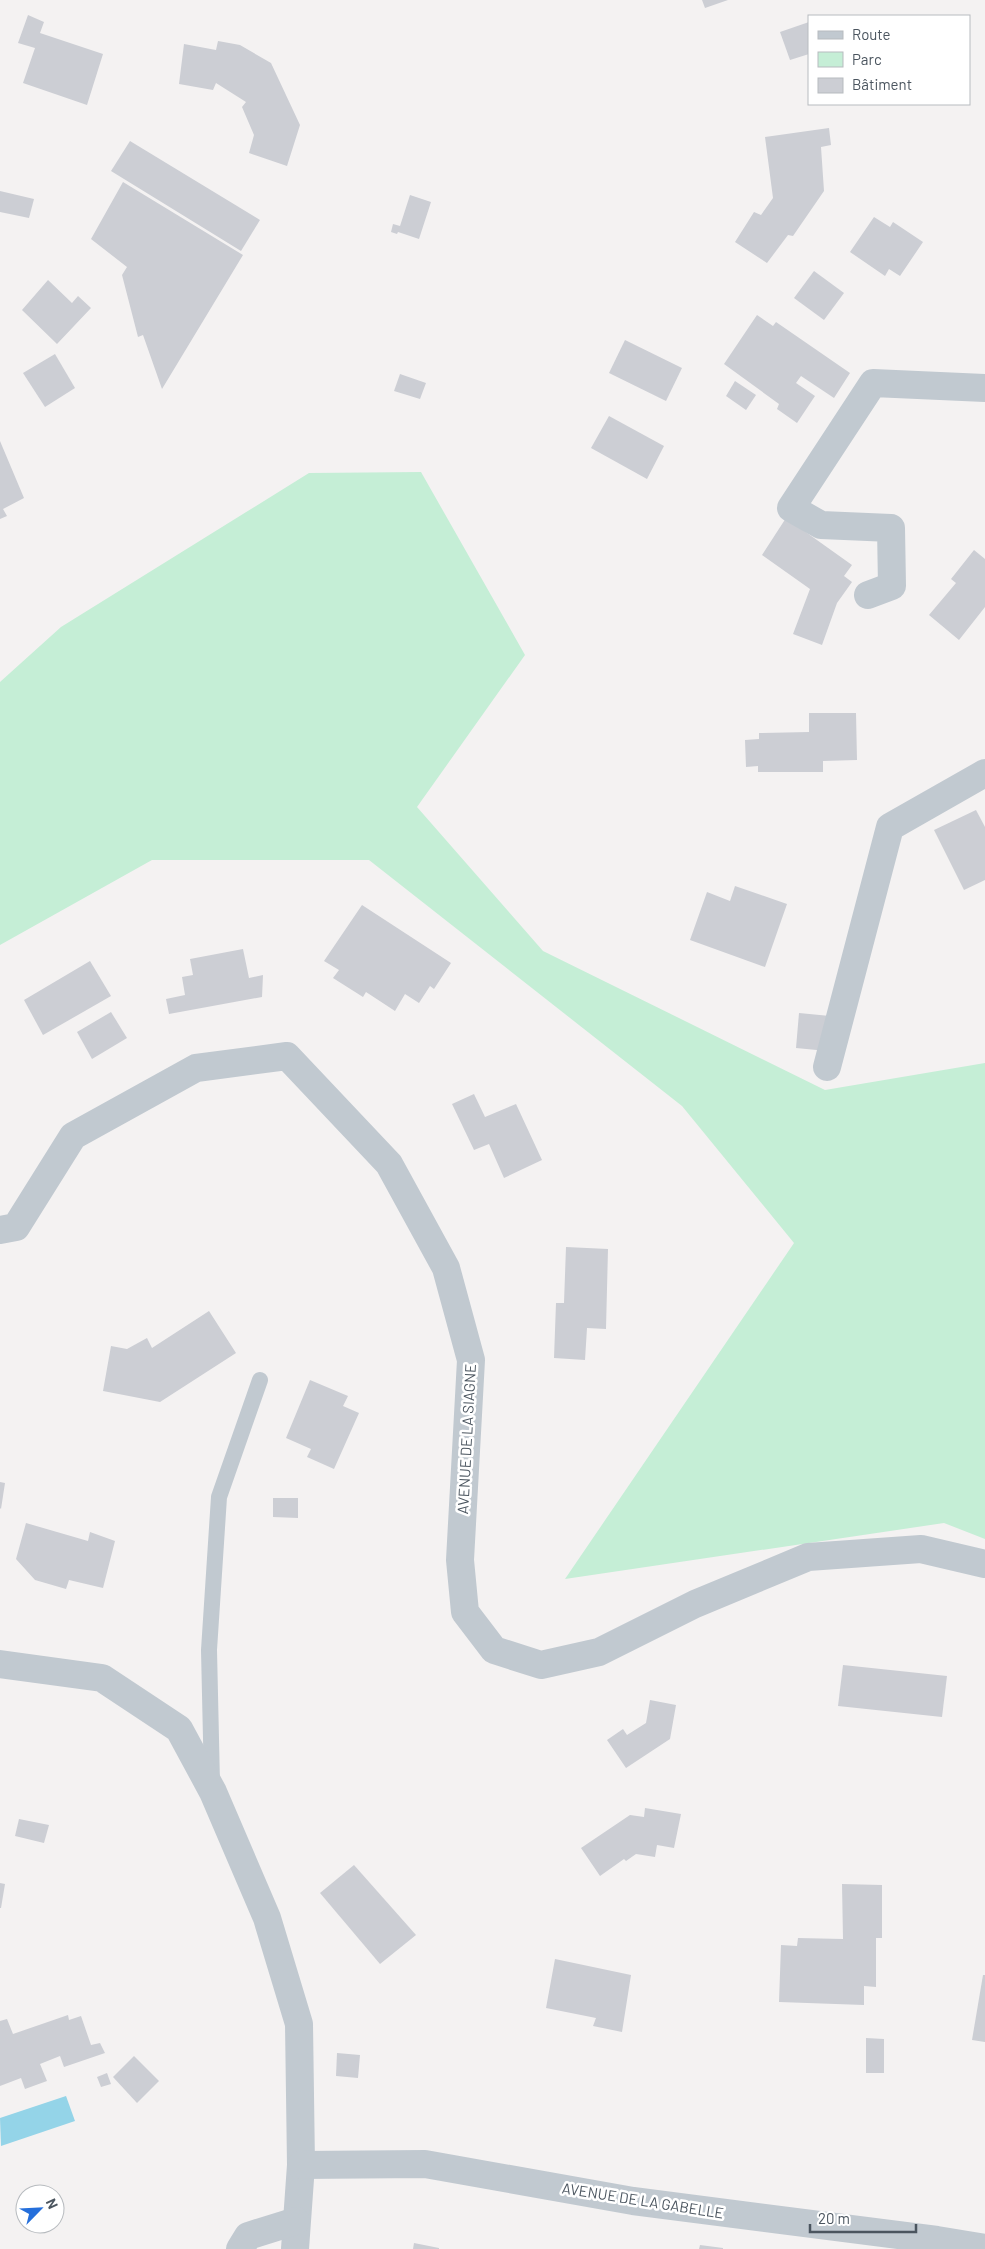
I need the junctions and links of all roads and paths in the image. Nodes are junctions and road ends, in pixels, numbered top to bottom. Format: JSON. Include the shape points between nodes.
{"nodes":[{"id":1,"x":985,"y":388,"type":"edge"},
{"id":2,"x":868,"y":595,"type":"dead end"},
{"id":3,"x":985,"y":773,"type":"edge"},
{"id":4,"x":827,"y":1067,"type":"dead end"},
{"id":5,"x":0,"y":1230,"type":"edge"},
{"id":6,"x":260,"y":1380,"type":"dead end"},
{"id":7,"x":985,"y":1564,"type":"edge"},
{"id":8,"x":0,"y":1664,"type":"edge"},
{"id":9,"x":212,"y":1792,"type":"junction"},
{"id":10,"x":301,"y":2164,"type":"junction"},
{"id":11,"x":296,"y":2221,"type":"junction"},
{"id":12,"x":985,"y":2248,"type":"edge"},
{"id":13,"x":240,"y":2249,"type":"edge"},
{"id":14,"x":295,"y":2249,"type":"edge"}],
"edges":[{"from":1,"to":2,"type":"street","via":[[873,383],[791,508],[821,526],[891,528],[892,586]]},
{"from":3,"to":4,"type":"street","via":[[890,827]]},
{"from":5,"to":7,"type":"street","name":"AVENUE DE LA SIAGNE","via":[[16,1227],[73,1136],[196,1068],[287,1056],[389,1164],[446,1268],[471,1360],[460,1560],[465,1612],[494,1650],[541,1665],[599,1652],[695,1604],[808,1557],[921,1549]]},
{"from":6,"to":9,"type":"lane","via":[[219,1497],[209,1650]]},
{"from":8,"to":9,"type":"street","via":[[102,1678],[179,1729]]},
{"from":9,"to":10,"type":"street","via":[[267,1918],[299,2024]]},
{"from":10,"to":11,"type":"street"},
{"from":10,"to":12,"type":"street","name":"AVENUE DE LA GABELLE","via":[[425,2164],[633,2201]]},
{"from":11,"to":13,"type":"street","via":[[248,2236]]},
{"from":11,"to":14,"type":"street"}]}
